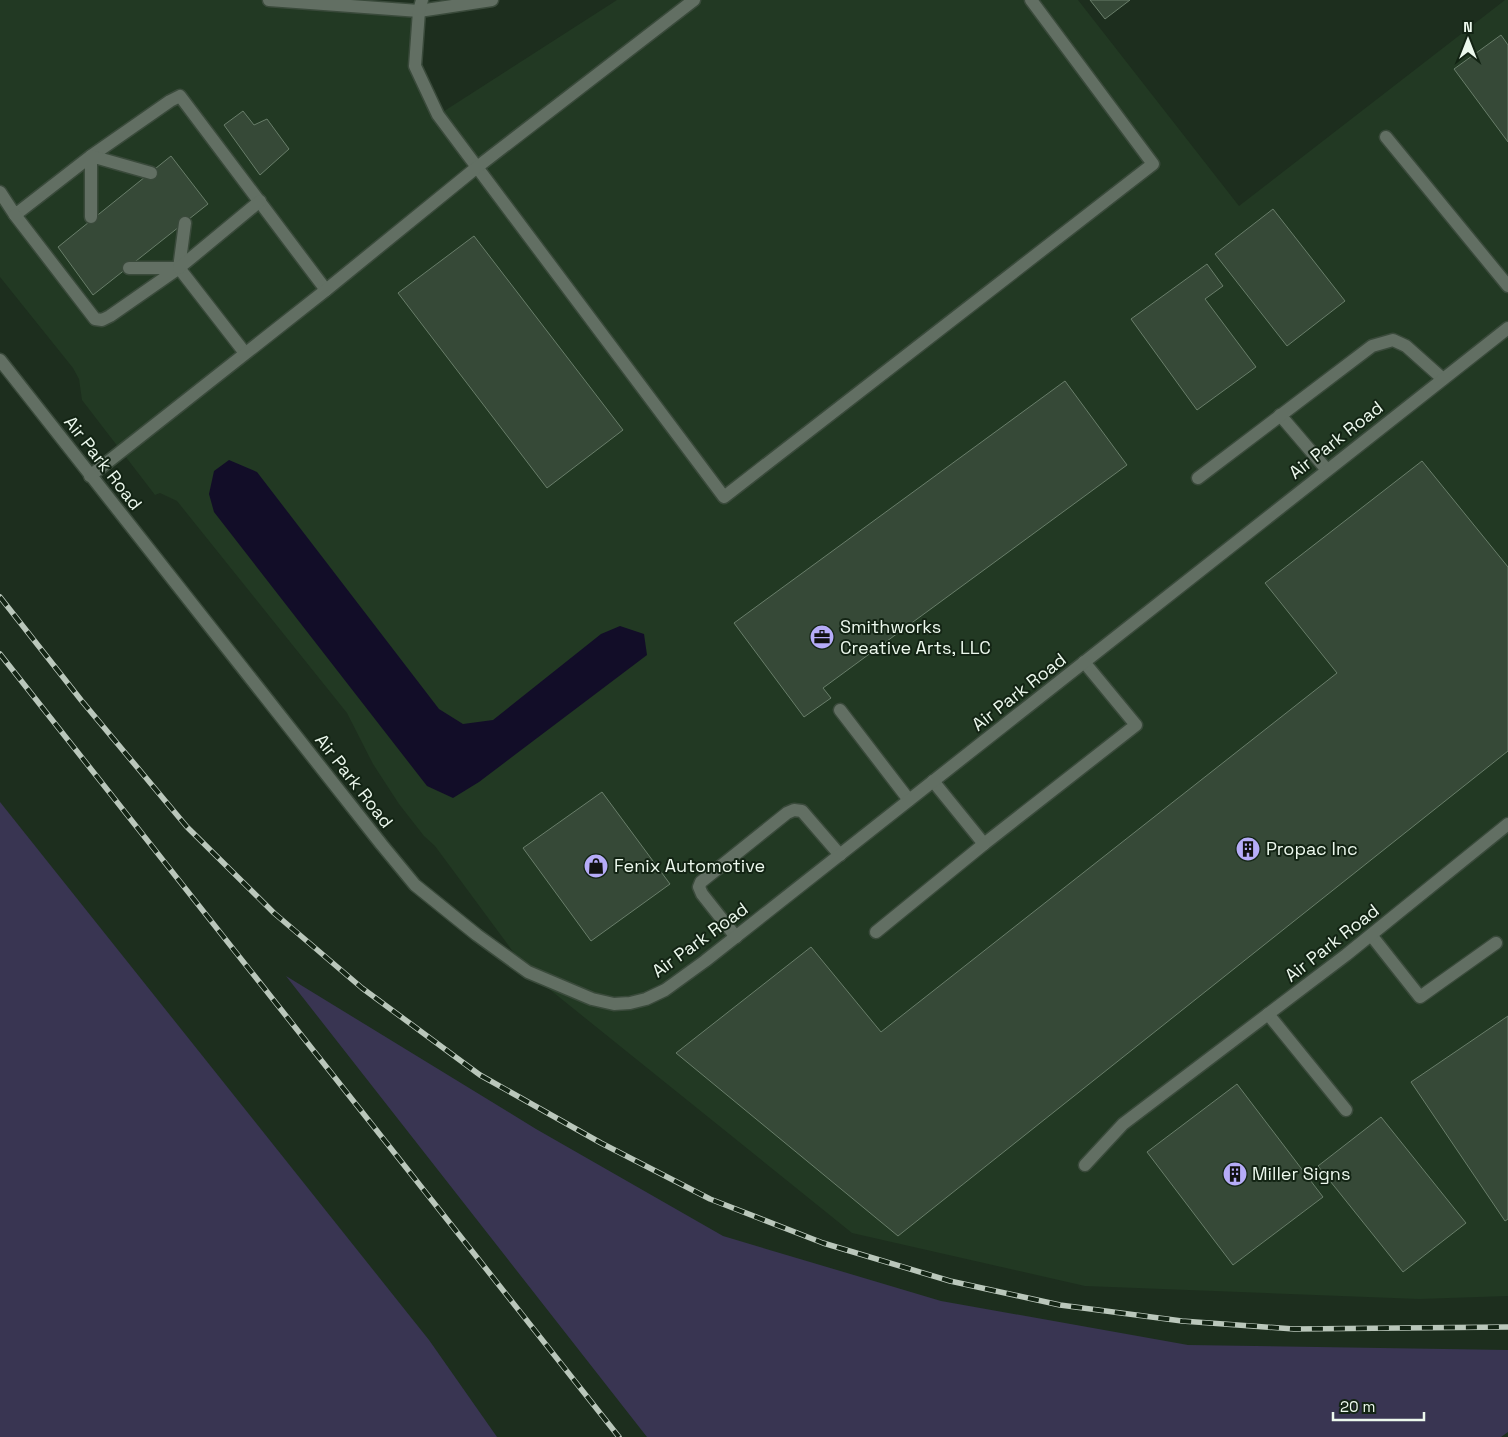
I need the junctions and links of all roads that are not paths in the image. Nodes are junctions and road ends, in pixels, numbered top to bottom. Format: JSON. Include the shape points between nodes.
{"nodes":[{"id":1,"x":268,"y":0,"type":"edge"},
{"id":2,"x":492,"y":0,"type":"edge"},
{"id":3,"x":694,"y":0,"type":"edge"},
{"id":4,"x":1031,"y":0,"type":"edge"},
{"id":5,"x":420,"y":6,"type":"edge"},
{"id":6,"x":1386,"y":137,"type":"dead end"},
{"id":7,"x":91,"y":156,"type":"junction"},
{"id":8,"x":476,"y":168,"type":"junction"},
{"id":9,"x":151,"y":173,"type":"dead end"},
{"id":10,"x":0,"y":192,"type":"edge"},
{"id":11,"x":260,"y":201,"type":"junction"},
{"id":12,"x":15,"y":215,"type":"junction"},
{"id":13,"x":91,"y":217,"type":"dead end"},
{"id":14,"x":185,"y":223,"type":"dead end"},
{"id":15,"x":129,"y":268,"type":"dead end"},
{"id":16,"x":179,"y":268,"type":"junction"},
{"id":17,"x":1508,"y":286,"type":"edge"},
{"id":18,"x":326,"y":290,"type":"junction"},
{"id":19,"x":1508,"y":328,"type":"edge"},
{"id":20,"x":245,"y":353,"type":"junction"},
{"id":21,"x":0,"y":360,"type":"edge"},
{"id":22,"x":1443,"y":378,"type":"junction"},
{"id":23,"x":1280,"y":415,"type":"junction"},
{"id":24,"x":1327,"y":470,"type":"junction"},
{"id":25,"x":90,"y":476,"type":"junction"},
{"id":26,"x":1198,"y":478,"type":"dead end"},
{"id":27,"x":1084,"y":662,"type":"junction"},
{"id":28,"x":840,"y":710,"type":"dead end"},
{"id":29,"x":933,"y":781,"type":"junction"},
{"id":30,"x":910,"y":800,"type":"junction"},
{"id":31,"x":1508,"y":824,"type":"edge"},
{"id":32,"x":984,"y":844,"type":"junction"},
{"id":33,"x":840,"y":855,"type":"junction"},
{"id":34,"x":876,"y":932,"type":"dead end"},
{"id":35,"x":1372,"y":935,"type":"junction"},
{"id":36,"x":736,"y":937,"type":"junction"},
{"id":37,"x":1496,"y":943,"type":"dead end"},
{"id":38,"x":1268,"y":1014,"type":"junction"},
{"id":39,"x":1346,"y":1110,"type":"dead end"},
{"id":40,"x":1086,"y":1164,"type":"dead end"}],
"edges":[{"from":1,"to":5,"type":"street"},
{"from":2,"to":5,"type":"street"},
{"from":3,"to":8,"type":"street"},
{"from":4,"to":8,"type":"street","via":[[1153,164],[724,497]]},
{"from":5,"to":8,"type":"street","via":[[415,66],[438,115]]},
{"from":6,"to":17,"type":"street"},
{"from":7,"to":9,"type":"street"},
{"from":7,"to":11,"type":"street","via":[[180,96]]},
{"from":7,"to":12,"type":"street"},
{"from":7,"to":13,"type":"street"},
{"from":8,"to":18,"type":"street"},
{"from":10,"to":12,"type":"street"},
{"from":11,"to":16,"type":"street"},
{"from":11,"to":18,"type":"street"},
{"from":12,"to":16,"type":"street","via":[[95,319],[110,316]]},
{"from":14,"to":16,"type":"street"},
{"from":15,"to":16,"type":"street"},
{"from":16,"to":20,"type":"street"},
{"from":18,"to":20,"type":"street"},
{"from":19,"to":22,"type":"street","name":"Air Park Road"},
{"from":20,"to":25,"type":"street"},
{"from":21,"to":25,"type":"street","name":"Air Park Road"},
{"from":22,"to":23,"type":"street","via":[[1406,346],[1393,340],[1372,346]]},
{"from":22,"to":24,"type":"street","name":"Air Park Road"},
{"from":23,"to":24,"type":"street"},
{"from":23,"to":26,"type":"street"},
{"from":24,"to":27,"type":"street","name":"Air Park Road"},
{"from":25,"to":36,"type":"street","name":"Air Park Road","via":[[415,885],[528,972],[592,999],[614,1004],[630,1003],[665,990]]},
{"from":27,"to":29,"type":"street","name":"Air Park Road"},
{"from":27,"to":32,"type":"street","via":[[1136,725]]},
{"from":28,"to":30,"type":"street"},
{"from":29,"to":30,"type":"street","name":"Air Park Road"},
{"from":29,"to":32,"type":"street"},
{"from":30,"to":33,"type":"street","name":"Air Park Road"},
{"from":31,"to":35,"type":"street","name":"Air Park Road"},
{"from":32,"to":34,"type":"street"},
{"from":33,"to":36,"type":"street","name":"Air Park Road"},
{"from":33,"to":36,"type":"street","via":[[802,811],[787,813],[701,882],[702,894]]},
{"from":35,"to":37,"type":"street","via":[[1420,997]]},
{"from":35,"to":38,"type":"street","name":"Air Park Road"},
{"from":38,"to":39,"type":"street"},
{"from":38,"to":40,"type":"street","name":"Air Park Road","via":[[1123,1124]]}]}
